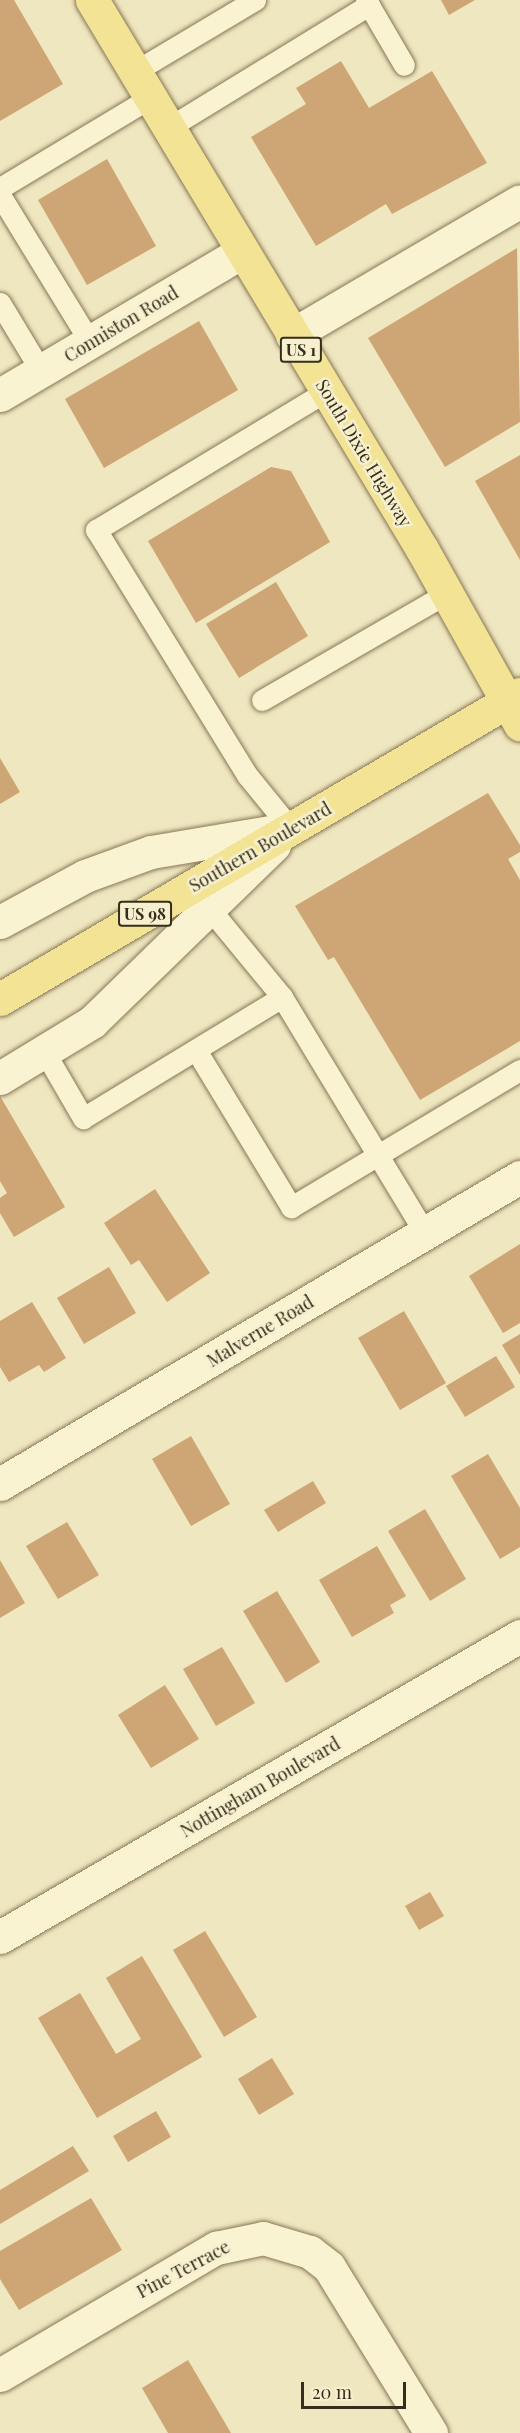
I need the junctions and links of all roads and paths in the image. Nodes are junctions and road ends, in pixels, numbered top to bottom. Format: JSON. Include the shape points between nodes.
{"nodes":[{"id":1,"x":92,"y":0,"type":"edge"},
{"id":2,"x":255,"y":0,"type":"edge"},
{"id":3,"x":368,"y":3,"type":"edge"},
{"id":4,"x":404,"y":65,"type":"dead end"},
{"id":5,"x":142,"y":85,"type":"junction"},
{"id":6,"x":168,"y":128,"type":"junction"},
{"id":7,"x":0,"y":188,"type":"edge"},
{"id":8,"x":0,"y":195,"type":"edge"},
{"id":9,"x":520,"y":201,"type":"edge"},
{"id":10,"x":242,"y":252,"type":"junction"},
{"id":11,"x":0,"y":303,"type":"edge"},
{"id":12,"x":292,"y":335,"type":"junction"},
{"id":13,"x":90,"y":342,"type":"junction"},
{"id":14,"x":41,"y":371,"type":"junction"},
{"id":15,"x":326,"y":392,"type":"junction"},
{"id":16,"x":0,"y":395,"type":"edge"},
{"id":17,"x":447,"y":593,"type":"junction"},
{"id":18,"x":262,"y":700,"type":"dead end"},
{"id":19,"x":516,"y":706,"type":"edge"},
{"id":20,"x":291,"y":829,"type":"junction"},
{"id":21,"x":209,"y":908,"type":"junction"},
{"id":22,"x":0,"y":922,"type":"edge"},
{"id":23,"x":282,"y":997,"type":"junction"},
{"id":24,"x":0,"y":999,"type":"edge"},
{"id":25,"x":196,"y":1050,"type":"junction"},
{"id":26,"x":44,"y":1051,"type":"junction"},
{"id":27,"x":520,"y":1070,"type":"edge"},
{"id":28,"x":0,"y":1077,"type":"edge"},
{"id":29,"x":378,"y":1155,"type":"junction"},
{"id":30,"x":520,"y":1177,"type":"edge"},
{"id":31,"x":425,"y":1233,"type":"junction"},
{"id":32,"x":0,"y":1484,"type":"edge"},
{"id":33,"x":520,"y":1636,"type":"edge"},
{"id":34,"x":0,"y":1937,"type":"edge"},
{"id":35,"x":0,"y":2374,"type":"edge"},
{"id":36,"x":431,"y":2433,"type":"edge"}],
"edges":[{"from":1,"to":5,"type":"main road","name":"South Dixie Highway","number":"US 1"},
{"from":2,"to":5,"type":"lane"},
{"from":3,"to":4,"type":"lane"},
{"from":3,"to":6,"type":"lane"},
{"from":5,"to":6,"type":"main road","name":"South Dixie Highway","number":"US 1"},
{"from":5,"to":7,"type":"lane"},
{"from":6,"to":10,"type":"main road","name":"South Dixie Highway","number":"US 1"},
{"from":8,"to":13,"type":"lane"},
{"from":9,"to":12,"type":"street"},
{"from":10,"to":12,"type":"main road","name":"South Dixie Highway","number":"US 1"},
{"from":10,"to":13,"type":"street","name":"Conniston Road"},
{"from":11,"to":14,"type":"lane"},
{"from":12,"to":15,"type":"main road","name":"South Dixie Highway","number":"US 1"},
{"from":13,"to":14,"type":"street","name":"Conniston Road"},
{"from":14,"to":16,"type":"street","name":"Conniston Road"},
{"from":15,"to":17,"type":"main road","name":"South Dixie Highway","number":"US 1"},
{"from":15,"to":20,"type":"lane","via":[[96,530],[247,775]]},
{"from":17,"to":18,"type":"lane"},
{"from":17,"to":19,"type":"main road","name":"South Dixie Highway","number":"US 1"},
{"from":19,"to":20,"type":"main road","name":"Southern Boulevard","number":"US 98"},
{"from":20,"to":21,"type":"street"},
{"from":20,"to":22,"type":"street","via":[[152,852],[76,880]]},
{"from":20,"to":24,"type":"main road","name":"Southern Boulevard","number":"US 98"},
{"from":21,"to":23,"type":"lane"},
{"from":21,"to":26,"type":"street","via":[[92,1023]]},
{"from":23,"to":25,"type":"lane"},
{"from":23,"to":29,"type":"lane"},
{"from":25,"to":26,"type":"lane","via":[[83,1118]]},
{"from":25,"to":29,"type":"lane","via":[[291,1207]]},
{"from":26,"to":28,"type":"street"},
{"from":27,"to":29,"type":"lane"},
{"from":29,"to":31,"type":"lane"},
{"from":30,"to":31,"type":"street","name":"Malverne Road"},
{"from":31,"to":32,"type":"street","name":"Malverne Road"},
{"from":33,"to":34,"type":"street","name":"Nottingham Boulevard"},
{"from":35,"to":36,"type":"street","name":"Pine Terrace","via":[[216,2248],[263,2238],[310,2252],[329,2267]]}]}
